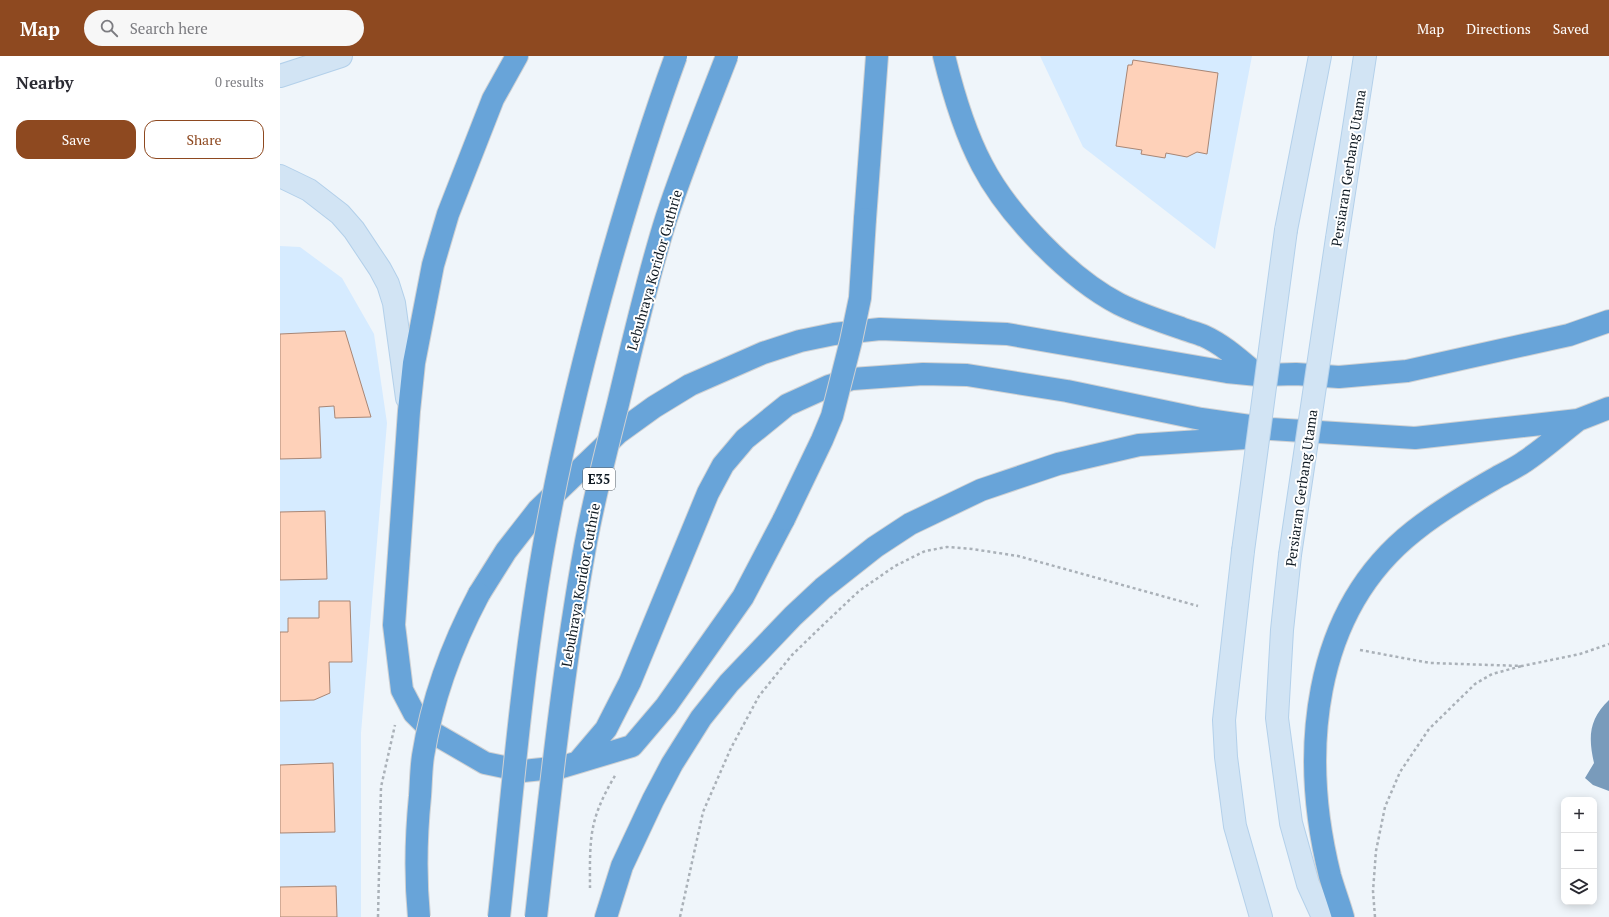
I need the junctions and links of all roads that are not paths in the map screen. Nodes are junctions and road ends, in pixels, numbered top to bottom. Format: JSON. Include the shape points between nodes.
{"nodes":[{"id":1,"x":341,"y":56,"type":"edge"},
{"id":2,"x":517,"y":56,"type":"edge"},
{"id":3,"x":676,"y":56,"type":"edge"},
{"id":4,"x":727,"y":56,"type":"edge"},
{"id":5,"x":877,"y":56,"type":"edge"},
{"id":6,"x":944,"y":56,"type":"edge"},
{"id":7,"x":1320,"y":56,"type":"edge"},
{"id":8,"x":1365,"y":56,"type":"edge"},
{"id":9,"x":280,"y":76,"type":"edge"},
{"id":10,"x":280,"y":176,"type":"edge"},
{"id":11,"x":1609,"y":321,"type":"edge"},
{"id":12,"x":1258,"y":375,"type":"junction"},
{"id":13,"x":1609,"y":408,"type":"edge"},
{"id":14,"x":409,"y":411,"type":"junction"},
{"id":15,"x":1578,"y":420,"type":"junction"},
{"id":16,"x":1271,"y":429,"type":"junction"},
{"id":17,"x":578,"y":762,"type":"junction"},
{"id":18,"x":419,"y":917,"type":"edge"},
{"id":19,"x":499,"y":917,"type":"edge"},
{"id":20,"x":536,"y":917,"type":"edge"},
{"id":21,"x":606,"y":917,"type":"edge"},
{"id":22,"x":1261,"y":917,"type":"edge"},
{"id":23,"x":1323,"y":917,"type":"edge"},
{"id":24,"x":1343,"y":917,"type":"edge"}],
"edges":[{"from":1,"to":9,"type":"main road"},
{"from":2,"to":14,"type":"highway","via":[[493,99],[448,214],[427,295],[414,363]]},
{"from":3,"to":19,"type":"highway","bridge":true,"via":[[629,198],[595,317],[562,448],[537,585],[525,670]]},
{"from":4,"to":20,"type":"highway","name":"Lebuhraya Koridor Guthrie","number":"E35","bridge":true,"via":[[666,220],[638,318],[599,480],[573,617]]},
{"from":5,"to":17,"type":"highway","bridge":true,"via":[[860,298],[832,416],[822,440],[743,597],[666,706],[632,746]]},
{"from":6,"to":12,"type":"highway","via":[[960,111],[982,165],[1011,208],[1054,256],[1106,296],[1144,315],[1204,336],[1226,349]]},
{"from":7,"to":22,"type":"main road","bridge":true,"via":[[1286,230],[1243,551],[1224,720],[1235,826]]},
{"from":8,"to":23,"type":"main road","name":"Persiaran Gerbang Utama","bridge":true,"via":[[1290,555],[1282,630],[1277,718],[1290,823],[1308,884]]},
{"from":10,"to":14,"type":"main road","via":[[309,190],[340,214],[380,269],[394,303]]},
{"from":11,"to":12,"type":"highway","via":[[1568,335],[1407,371],[1339,377]]},
{"from":12,"to":18,"type":"highway","bridge":true,"via":[[1226,372],[1007,334],[880,329],[834,334],[800,341],[763,353],[690,385],[654,407],[618,433],[538,510],[506,551],[464,623],[447,664],[423,757],[417,829],[416,885]]},
{"from":13,"to":15,"type":"highway"},
{"from":14,"to":17,"type":"highway","via":[[394,625],[402,690],[414,712],[435,734],[485,763],[523,770],[562,767]]},
{"from":15,"to":16,"type":"highway","via":[[1415,438]]},
{"from":15,"to":24,"type":"highway","via":[[1523,462],[1446,508],[1413,532],[1370,576],[1346,613],[1333,642],[1322,685],[1314,762],[1319,819],[1330,876]]},
{"from":16,"to":17,"type":"highway","via":[[1201,419],[1067,391],[967,375],[923,374],[852,379],[829,386],[787,405],[745,439],[723,465],[708,493],[628,688],[606,729]]},
{"from":16,"to":21,"type":"highway","via":[[1246,438],[1139,445],[1058,464],[981,490],[910,524],[875,547],[823,588],[793,616],[729,683],[701,718],[652,800],[622,866]]}]}
